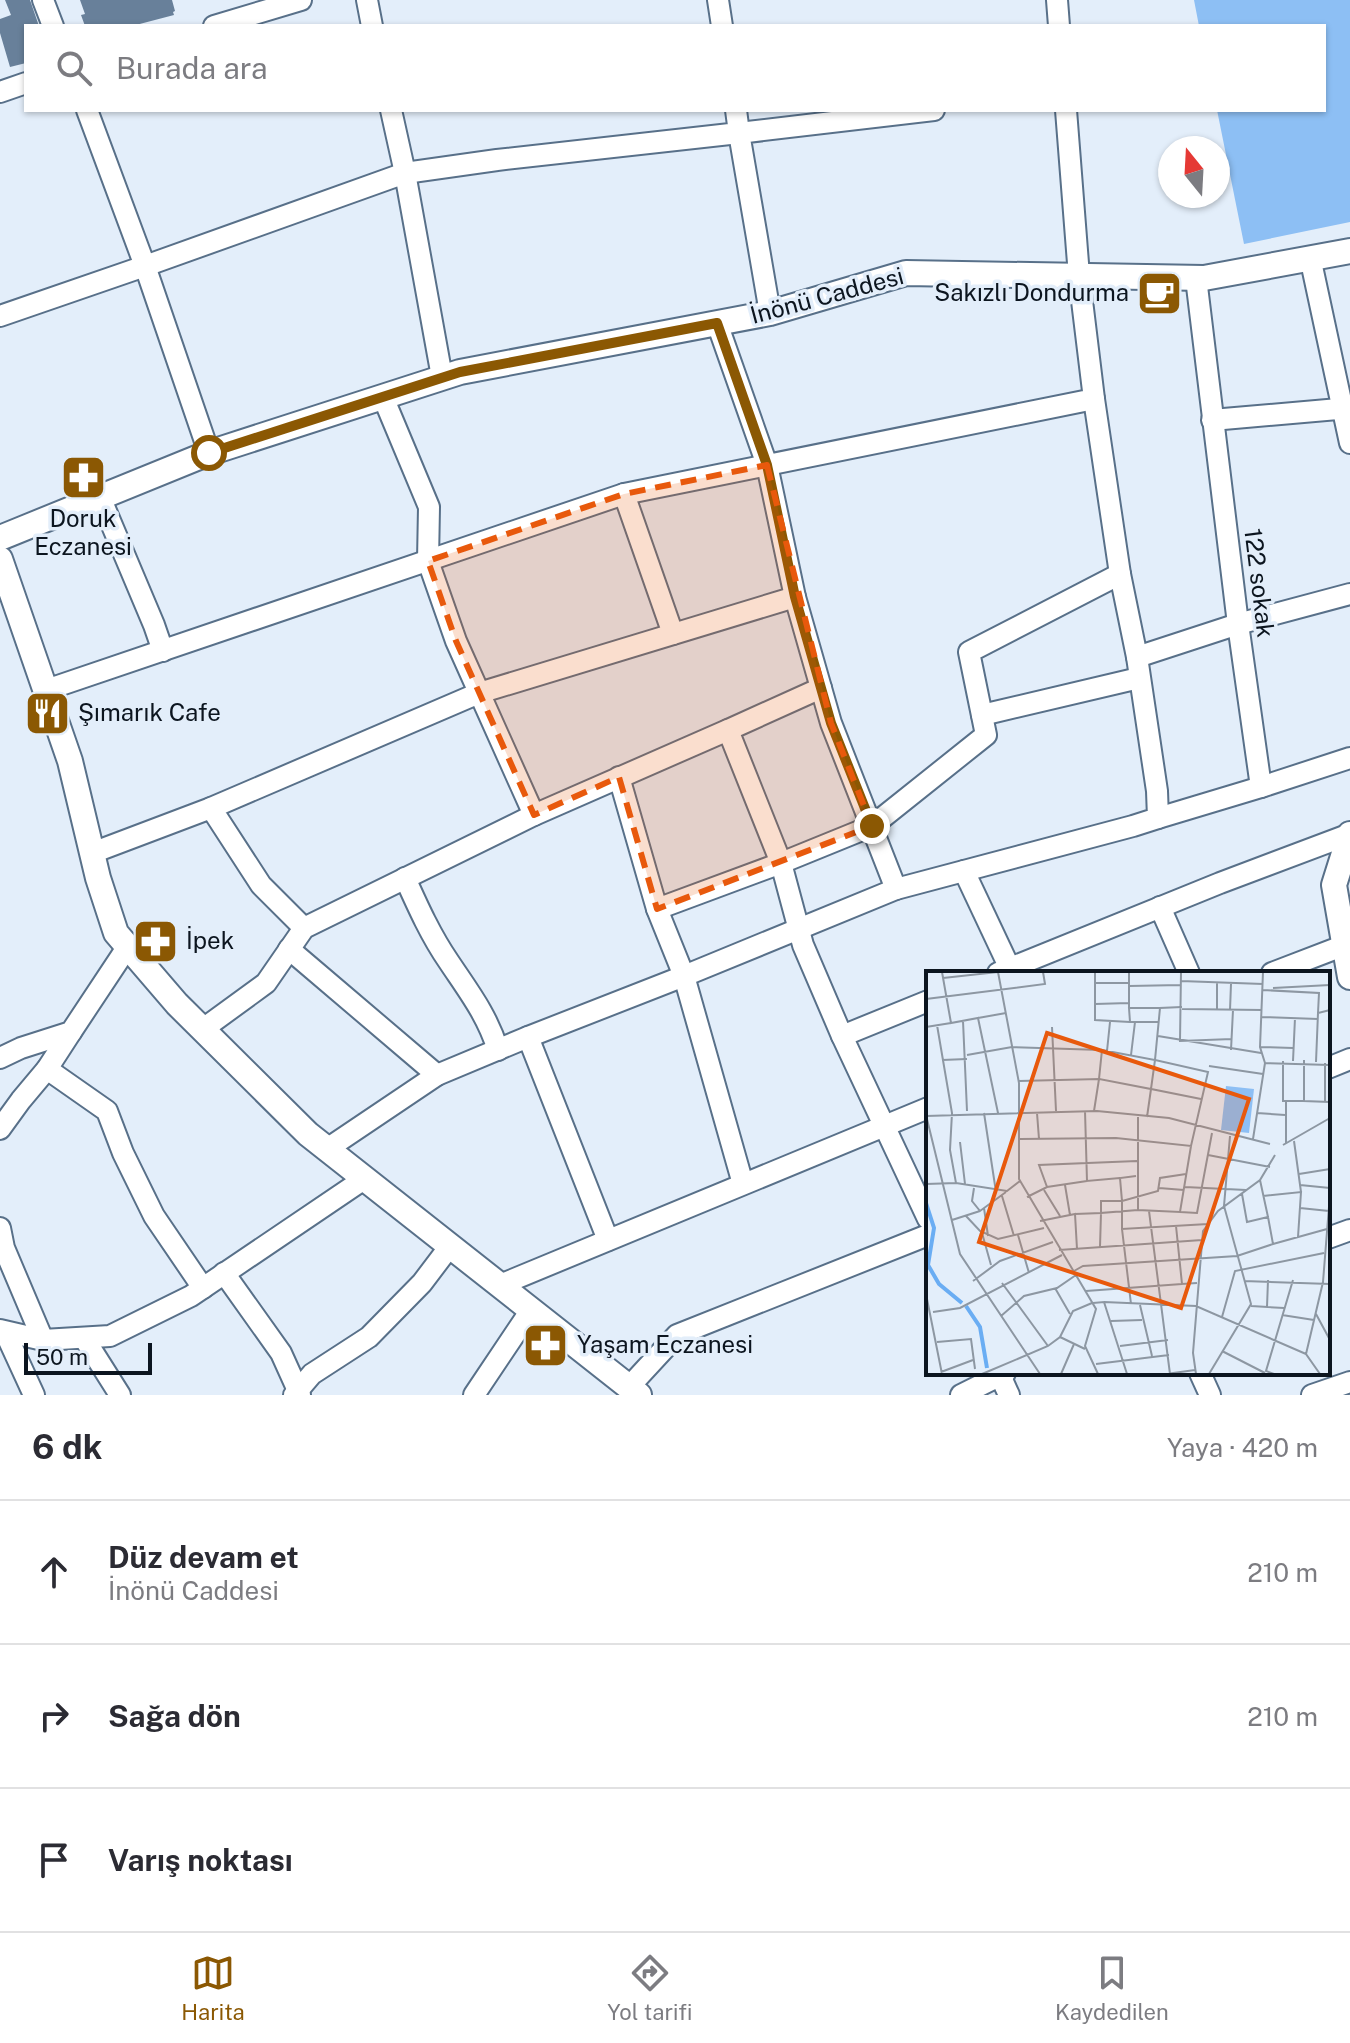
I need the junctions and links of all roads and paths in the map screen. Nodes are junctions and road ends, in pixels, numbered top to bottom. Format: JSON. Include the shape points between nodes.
{"nodes":[{"id":1,"x":43,"y":0,"type":"edge"},
{"id":2,"x":301,"y":0,"type":"edge"},
{"id":3,"x":367,"y":0,"type":"edge"},
{"id":4,"x":718,"y":0,"type":"edge"},
{"id":5,"x":1057,"y":0,"type":"edge"},
{"id":6,"x":52,"y":24,"type":"edge"},
{"id":7,"x":221,"y":24,"type":"edge"},
{"id":8,"x":372,"y":24,"type":"edge"},
{"id":9,"x":722,"y":24,"type":"edge"},
{"id":10,"x":1059,"y":24,"type":"edge"},
{"id":11,"x":24,"y":84,"type":"edge"},
{"id":12,"x":0,"y":92,"type":"edge"},
{"id":13,"x":88,"y":112,"type":"edge"},
{"id":14,"x":391,"y":112,"type":"edge"},
{"id":15,"x":736,"y":112,"type":"edge"},
{"id":16,"x":917,"y":112,"type":"edge"},
{"id":17,"x":1066,"y":112,"type":"edge"},
{"id":18,"x":739,"y":133,"type":"junction"},
{"id":19,"x":405,"y":173,"type":"junction"},
{"id":20,"x":1350,"y":251,"type":"edge"},
{"id":21,"x":1310,"y":257,"type":"junction"},
{"id":22,"x":145,"y":266,"type":"junction"},
{"id":23,"x":1079,"y":276,"type":"junction"},
{"id":24,"x":1196,"y":278,"type":"junction"},
{"id":25,"x":770,"y":313,"type":"junction"},
{"id":26,"x":0,"y":316,"type":"edge"},
{"id":27,"x":717,"y":323,"type":"junction"},
{"id":28,"x":442,"y":377,"type":"junction"},
{"id":29,"x":383,"y":397,"type":"junction"},
{"id":30,"x":1094,"y":399,"type":"junction"},
{"id":31,"x":1346,"y":409,"type":"edge"},
{"id":32,"x":1212,"y":420,"type":"junction"},
{"id":33,"x":1350,"y":443,"type":"edge"},
{"id":34,"x":209,"y":453,"type":"junction"},
{"id":35,"x":767,"y":465,"type":"junction"},
{"id":36,"x":624,"y":494,"type":"junction"},
{"id":37,"x":100,"y":497,"type":"junction"},
{"id":38,"x":0,"y":538,"type":"edge"},
{"id":39,"x":0,"y":559,"type":"edge"},
{"id":40,"x":428,"y":561,"type":"junction"},
{"id":41,"x":1120,"y":574,"type":"junction"},
{"id":42,"x":1350,"y":594,"type":"edge"},
{"id":43,"x":795,"y":597,"type":"junction"},
{"id":44,"x":1238,"y":624,"type":"junction"},
{"id":45,"x":673,"y":634,"type":"junction"},
{"id":46,"x":163,"y":651,"type":"junction"},
{"id":47,"x":1138,"y":668,"type":"junction"},
{"id":48,"x":821,"y":688,"type":"junction"},
{"id":49,"x":46,"y":690,"type":"junction"},
{"id":50,"x":479,"y":693,"type":"junction"},
{"id":51,"x":982,"y":715,"type":"junction"},
{"id":52,"x":728,"y":730,"type":"junction"},
{"id":53,"x":1350,"y":758,"type":"edge"},
{"id":54,"x":619,"y":777,"type":"junction"},
{"id":55,"x":1261,"y":787,"type":"junction"},
{"id":56,"x":211,"y":808,"type":"junction"},
{"id":57,"x":534,"y":815,"type":"junction"},
{"id":58,"x":1158,"y":818,"type":"junction"},
{"id":59,"x":872,"y":826,"type":"junction"},
{"id":60,"x":1350,"y":834,"type":"edge"},
{"id":61,"x":92,"y":853,"type":"junction"},
{"id":62,"x":781,"y":863,"type":"junction"},
{"id":63,"x":964,"y":871,"type":"junction"},
{"id":64,"x":405,"y":878,"type":"junction"},
{"id":65,"x":896,"y":889,"type":"junction"},
{"id":66,"x":1160,"y":907,"type":"junction"},
{"id":67,"x":657,"y":909,"type":"junction"},
{"id":68,"x":304,"y":928,"type":"junction"},
{"id":69,"x":798,"y":928,"type":"junction"},
{"id":70,"x":1345,"y":945,"type":"junction"},
{"id":71,"x":128,"y":946,"type":"junction"},
{"id":72,"x":289,"y":949,"type":"junction"},
{"id":73,"x":1007,"y":971,"type":"edge"},
{"id":74,"x":1188,"y":971,"type":"edge"},
{"id":75,"x":1277,"y":971,"type":"edge"},
{"id":76,"x":684,"y":976,"type":"junction"},
{"id":77,"x":1350,"y":977,"type":"edge"},
{"id":78,"x":926,"y":1002,"type":"edge"},
{"id":79,"x":203,"y":1029,"type":"junction"},
{"id":80,"x":71,"y":1032,"type":"junction"},
{"id":81,"x":842,"y":1036,"type":"junction"},
{"id":82,"x":528,"y":1037,"type":"junction"},
{"id":83,"x":498,"y":1050,"type":"junction"},
{"id":84,"x":1,"y":1054,"type":"edge"},
{"id":85,"x":1350,"y":1059,"type":"edge"},
{"id":86,"x":1330,"y":1067,"type":"edge"},
{"id":87,"x":47,"y":1069,"type":"junction"},
{"id":88,"x":437,"y":1075,"type":"junction"},
{"id":89,"x":926,"y":1109,"type":"edge"},
{"id":90,"x":884,"y":1125,"type":"junction"},
{"id":91,"x":0,"y":1129,"type":"edge"},
{"id":92,"x":327,"y":1149,"type":"junction"},
{"id":93,"x":364,"y":1179,"type":"junction"},
{"id":94,"x":743,"y":1184,"type":"junction"},
{"id":95,"x":926,"y":1215,"type":"edge"},
{"id":96,"x":0,"y":1228,"type":"edge"},
{"id":97,"x":1350,"y":1230,"type":"edge"},
{"id":98,"x":926,"y":1236,"type":"edge"},
{"id":99,"x":1330,"y":1237,"type":"edge"},
{"id":100,"x":608,"y":1240,"type":"junction"},
{"id":101,"x":450,"y":1246,"type":"junction"},
{"id":102,"x":224,"y":1273,"type":"junction"},
{"id":103,"x":500,"y":1285,"type":"junction"},
{"id":104,"x":203,"y":1288,"type":"junction"},
{"id":105,"x":531,"y":1310,"type":"junction"},
{"id":106,"x":2,"y":1331,"type":"edge"},
{"id":107,"x":84,"y":1338,"type":"junction"},
{"id":108,"x":43,"y":1340,"type":"junction"},
{"id":109,"x":999,"y":1375,"type":"edge"},
{"id":110,"x":1001,"y":1375,"type":"edge"},
{"id":111,"x":1201,"y":1375,"type":"edge"},
{"id":112,"x":1350,"y":1382,"type":"edge"},
{"id":113,"x":634,"y":1391,"type":"edge"},
{"id":114,"x":297,"y":1394,"type":"edge"},
{"id":115,"x":34,"y":1395,"type":"edge"},
{"id":116,"x":120,"y":1395,"type":"edge"},
{"id":117,"x":474,"y":1395,"type":"edge"},
{"id":118,"x":961,"y":1395,"type":"edge"},
{"id":119,"x":1009,"y":1395,"type":"edge"},
{"id":120,"x":1210,"y":1395,"type":"edge"},
{"id":121,"x":1312,"y":1395,"type":"edge"}],
"edges":[{"from":1,"to":6,"type":"street"},
{"from":2,"to":7,"type":"street"},
{"from":3,"to":8,"type":"street"},
{"from":4,"to":9,"type":"street"},
{"from":5,"to":10,"type":"street"},
{"from":11,"to":12,"type":"street"},
{"from":13,"to":22,"type":"street"},
{"from":14,"to":19,"type":"street"},
{"from":15,"to":18,"type":"street"},
{"from":16,"to":18,"type":"street"},
{"from":17,"to":23,"type":"street"},
{"from":18,"to":19,"type":"street"},
{"from":18,"to":25,"type":"street"},
{"from":19,"to":22,"type":"street"},
{"from":19,"to":28,"type":"street"},
{"from":20,"to":21,"type":"main road","name":"İnönü Caddesi"},
{"from":21,"to":24,"type":"main road","name":"İnönü Caddesi"},
{"from":21,"to":31,"type":"street"},
{"from":22,"to":26,"type":"street"},
{"from":22,"to":34,"type":"street"},
{"from":23,"to":24,"type":"main road","name":"İnönü Caddesi"},
{"from":23,"to":25,"type":"main road","name":"İnönü Caddesi","via":[[906,273]]},
{"from":23,"to":30,"type":"street"},
{"from":24,"to":32,"type":"street","name":"122 sokak"},
{"from":25,"to":27,"type":"main road","name":"İnönü Caddesi"},
{"from":27,"to":28,"type":"main road","name":"İnönü Caddesi"},
{"from":27,"to":35,"type":"street"},
{"from":28,"to":29,"type":"main road","name":"İnönü Caddesi"},
{"from":29,"to":34,"type":"main road","name":"İnönü Caddesi"},
{"from":29,"to":40,"type":"street","via":[[429,507]]},
{"from":30,"to":35,"type":"street"},
{"from":30,"to":41,"type":"street"},
{"from":31,"to":32,"type":"street"},
{"from":31,"to":33,"type":"street"},
{"from":32,"to":44,"type":"street","name":"122 sokak"},
{"from":34,"to":37,"type":"main road","name":"İnönü Caddesi"},
{"from":35,"to":36,"type":"street"},
{"from":35,"to":43,"type":"street"},
{"from":36,"to":40,"type":"street"},
{"from":36,"to":45,"type":"street"},
{"from":37,"to":38,"type":"main road","name":"İnönü Caddesi"},
{"from":37,"to":46,"type":"street"},
{"from":39,"to":49,"type":"main road"},
{"from":40,"to":46,"type":"street"},
{"from":40,"to":50,"type":"street"},
{"from":41,"to":47,"type":"street"},
{"from":41,"to":51,"type":"street","via":[[969,652]]},
{"from":42,"to":44,"type":"street"},
{"from":43,"to":45,"type":"street"},
{"from":43,"to":48,"type":"street"},
{"from":44,"to":47,"type":"street"},
{"from":44,"to":55,"type":"street","name":"122 sokak"},
{"from":45,"to":50,"type":"street"},
{"from":46,"to":49,"type":"street"},
{"from":47,"to":51,"type":"street"},
{"from":47,"to":58,"type":"street"},
{"from":48,"to":52,"type":"street"},
{"from":48,"to":59,"type":"street"},
{"from":49,"to":61,"type":"main road"},
{"from":50,"to":56,"type":"street"},
{"from":50,"to":57,"type":"street"},
{"from":51,"to":59,"type":"street","via":[[986,735]]},
{"from":52,"to":54,"type":"street"},
{"from":52,"to":62,"type":"street"},
{"from":53,"to":55,"type":"street"},
{"from":54,"to":57,"type":"street"},
{"from":54,"to":67,"type":"street"},
{"from":55,"to":58,"type":"street"},
{"from":56,"to":61,"type":"street"},
{"from":56,"to":68,"type":"street","via":[[261,885]]},
{"from":57,"to":64,"type":"street"},
{"from":58,"to":63,"type":"street"},
{"from":59,"to":62,"type":"street"},
{"from":59,"to":65,"type":"street"},
{"from":60,"to":66,"type":"street"},
{"from":60,"to":70,"type":"main road","via":[[1334,885]]},
{"from":61,"to":71,"type":"main road","via":[[116,933]]},
{"from":62,"to":67,"type":"street"},
{"from":62,"to":69,"type":"street"},
{"from":63,"to":65,"type":"street"},
{"from":63,"to":73,"type":"street"},
{"from":64,"to":68,"type":"street"},
{"from":64,"to":83,"type":"street","via":[[424,920],[477,1002]]},
{"from":65,"to":69,"type":"street"},
{"from":66,"to":73,"type":"street"},
{"from":66,"to":74,"type":"street"},
{"from":67,"to":76,"type":"street"},
{"from":68,"to":72,"type":"street"},
{"from":69,"to":76,"type":"street"},
{"from":69,"to":81,"type":"street"},
{"from":70,"to":75,"type":"street"},
{"from":70,"to":77,"type":"main road"},
{"from":71,"to":79,"type":"main road"},
{"from":71,"to":80,"type":"street"},
{"from":72,"to":79,"type":"street","via":[[266,983]]},
{"from":72,"to":88,"type":"street"},
{"from":76,"to":82,"type":"street"},
{"from":76,"to":94,"type":"street"},
{"from":78,"to":81,"type":"street"},
{"from":79,"to":92,"type":"main road"},
{"from":80,"to":84,"type":"street"},
{"from":80,"to":87,"type":"street"},
{"from":81,"to":90,"type":"street"},
{"from":82,"to":83,"type":"street"},
{"from":82,"to":100,"type":"street"},
{"from":83,"to":88,"type":"street"},
{"from":85,"to":86,"type":"street"},
{"from":87,"to":91,"type":"street"},
{"from":87,"to":104,"type":"street","via":[[107,1111],[154,1216]]},
{"from":88,"to":92,"type":"street"},
{"from":89,"to":90,"type":"street"},
{"from":90,"to":94,"type":"street"},
{"from":90,"to":95,"type":"street"},
{"from":92,"to":93,"type":"main road"},
{"from":93,"to":101,"type":"main road"},
{"from":93,"to":102,"type":"street"},
{"from":94,"to":100,"type":"street"},
{"from":96,"to":108,"type":"street"},
{"from":97,"to":99,"type":"street"},
{"from":98,"to":113,"type":"street","via":[[677,1335]]},
{"from":100,"to":103,"type":"street"},
{"from":101,"to":103,"type":"main road"},
{"from":101,"to":114,"type":"street","via":[[369,1337],[312,1374]]},
{"from":102,"to":104,"type":"street"},
{"from":102,"to":114,"type":"street","via":[[281,1353]]},
{"from":103,"to":105,"type":"main road"},
{"from":104,"to":107,"type":"street","via":[[110,1336]]},
{"from":105,"to":113,"type":"main road"},
{"from":105,"to":117,"type":"street"},
{"from":106,"to":108,"type":"street"},
{"from":106,"to":115,"type":"street"},
{"from":107,"to":108,"type":"street"},
{"from":107,"to":116,"type":"street"},
{"from":109,"to":118,"type":"street"},
{"from":110,"to":119,"type":"street"},
{"from":111,"to":120,"type":"street"},
{"from":112,"to":121,"type":"street"}]}
